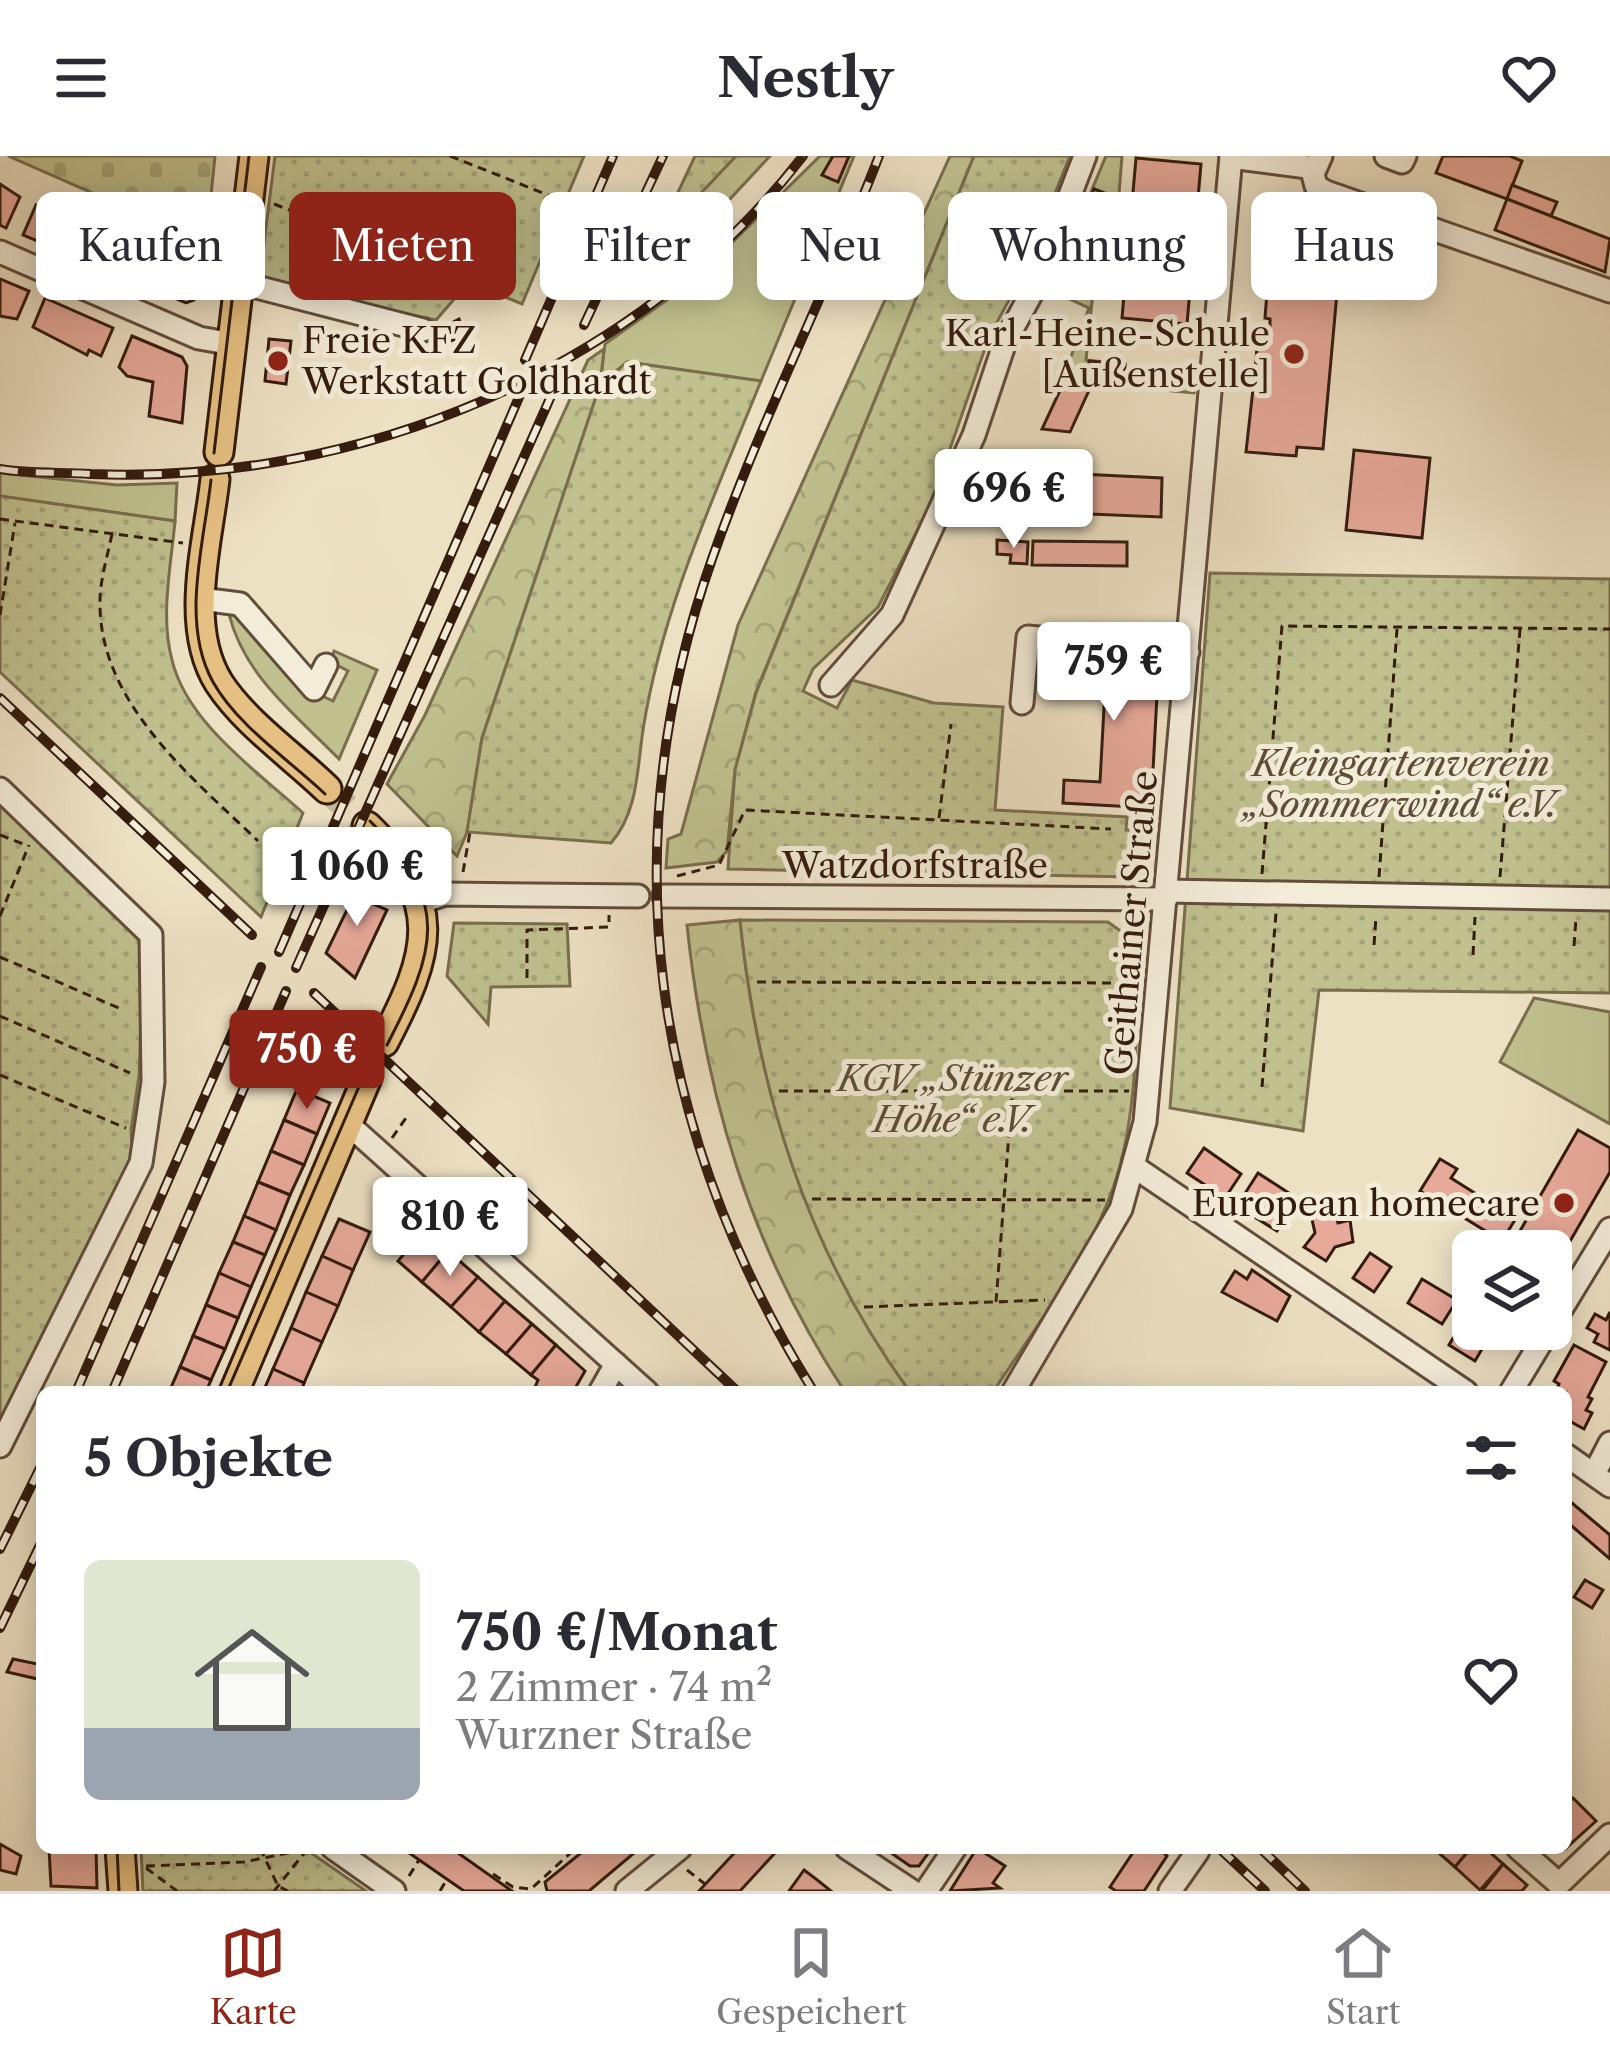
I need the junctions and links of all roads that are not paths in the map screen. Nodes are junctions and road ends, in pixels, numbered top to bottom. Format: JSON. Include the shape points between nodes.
{"nodes":[{"id":1,"x":254,"y":156,"type":"edge"},
{"id":2,"x":1085,"y":156,"type":"edge"},
{"id":3,"x":1386,"y":156,"type":"edge"},
{"id":4,"x":1405,"y":156,"type":"edge"},
{"id":5,"x":1231,"y":157,"type":"edge"},
{"id":6,"x":1318,"y":162,"type":"edge"},
{"id":7,"x":251,"y":192,"type":"edge"},
{"id":8,"x":0,"y":252,"type":"edge"},
{"id":9,"x":265,"y":289,"type":"edge"},
{"id":10,"x":1610,"y":291,"type":"edge"},
{"id":11,"x":239,"y":300,"type":"edge"},
{"id":12,"x":423,"y":330,"type":"dead end"},
{"id":13,"x":233,"y":344,"type":"junction"},
{"id":14,"x":201,"y":599,"type":"junction"},
{"id":15,"x":1188,"y":652,"type":"junction"},
{"id":16,"x":326,"y":664,"type":"dead end"},
{"id":17,"x":832,"y":685,"type":"dead end"},
{"id":18,"x":1022,"y":703,"type":"dead end"},
{"id":19,"x":0,"y":789,"type":"edge"},
{"id":20,"x":327,"y":789,"type":"tunnel mouth"},
{"id":21,"x":367,"y":826,"type":"tunnel mouth"},
{"id":22,"x":1167,"y":895,"type":"junction"},
{"id":23,"x":638,"y":896,"type":"dead end"},
{"id":24,"x":664,"y":896,"type":"road end"},
{"id":25,"x":1610,"y":898,"type":"edge"},
{"id":26,"x":421,"y":902,"type":"junction"},
{"id":27,"x":384,"y":1042,"type":"dead end"},
{"id":28,"x":367,"y":1078,"type":"dead end"},
{"id":29,"x":348,"y":1124,"type":"junction"},
{"id":30,"x":1136,"y":1168,"type":"junction"},
{"id":31,"x":1608,"y":1237,"type":"edge"},
{"id":32,"x":1572,"y":1293,"type":"edge"},
{"id":33,"x":1537,"y":1350,"type":"edge"},
{"id":34,"x":616,"y":1364,"type":"junction"},
{"id":35,"x":237,"y":1386,"type":"edge"},
{"id":36,"x":603,"y":1386,"type":"edge"},
{"id":37,"x":640,"y":1386,"type":"edge"},
{"id":38,"x":1017,"y":1386,"type":"edge"},
{"id":39,"x":1457,"y":1386,"type":"edge"},
{"id":40,"x":1515,"y":1386,"type":"edge"},
{"id":41,"x":1610,"y":1443,"type":"edge"},
{"id":42,"x":0,"y":1446,"type":"edge"},
{"id":43,"x":1572,"y":1459,"type":"edge"},
{"id":44,"x":1602,"y":1480,"type":"edge"},
{"id":45,"x":1610,"y":1835,"type":"edge"},
{"id":46,"x":120,"y":1854,"type":"edge"},
{"id":47,"x":347,"y":1854,"type":"edge"},
{"id":48,"x":856,"y":1854,"type":"edge"},
{"id":49,"x":951,"y":1854,"type":"edge"},
{"id":50,"x":1196,"y":1854,"type":"edge"},
{"id":51,"x":1525,"y":1854,"type":"edge"},
{"id":52,"x":684,"y":1859,"type":"edge"},
{"id":53,"x":402,"y":1883,"type":"edge"},
{"id":54,"x":123,"y":1891,"type":"edge"},
{"id":55,"x":627,"y":1891,"type":"edge"},
{"id":56,"x":911,"y":1891,"type":"edge"},
{"id":57,"x":926,"y":1891,"type":"edge"},
{"id":58,"x":1170,"y":1891,"type":"edge"}],
"edges":[{"from":1,"to":7,"type":"main road"},
{"from":2,"to":17,"type":"street","via":[[892,615]]},
{"from":3,"to":4,"type":"street"},
{"from":5,"to":6,"type":"street"},
{"from":5,"to":15,"type":"street","name":"Geithainer Straße"},
{"from":6,"to":10,"type":"street","via":[[1316,186],[1327,192]]},
{"from":8,"to":13,"type":"street","via":[[199,338]]},
{"from":9,"to":12,"type":"street"},
{"from":11,"to":13,"type":"main road"},
{"from":13,"to":14,"type":"main road"},
{"from":14,"to":16,"type":"street","via":[[240,604],[314,689]]},
{"from":14,"to":20,"type":"main road","via":[[211,668],[229,697]]},
{"from":15,"to":18,"type":"street","via":[[1028,638]]},
{"from":15,"to":22,"type":"street","name":"Geithainer Straße"},
{"from":19,"to":42,"type":"street","via":[[152,935],[153,1082],[141,1163]]},
{"from":21,"to":26,"type":"main road","via":[[404,865]]},
{"from":22,"to":24,"type":"street","name":"Watzdorfstraße"},
{"from":22,"to":25,"type":"street","name":"Watzdorfstraße"},
{"from":22,"to":30,"type":"street","name":"Geithainer Straße"},
{"from":23,"to":26,"type":"street","via":[[445,894]]},
{"from":26,"to":27,"type":"main road","via":[[419,971]]},
{"from":28,"to":29,"type":"main road"},
{"from":29,"to":34,"type":"street"},
{"from":29,"to":35,"type":"main road"},
{"from":30,"to":38,"type":"street","name":"Geithainer Straße"},
{"from":30,"to":39,"type":"street"},
{"from":31,"to":32,"type":"street"},
{"from":33,"to":40,"type":"street"},
{"from":34,"to":36,"type":"street"},
{"from":34,"to":37,"type":"street"},
{"from":41,"to":44,"type":"street"},
{"from":43,"to":44,"type":"street"},
{"from":45,"to":51,"type":"street","via":[[1559,1884]]},
{"from":46,"to":54,"type":"main road"},
{"from":47,"to":53,"type":"street"},
{"from":48,"to":56,"type":"street"},
{"from":49,"to":57,"type":"street"},
{"from":50,"to":58,"type":"street"},
{"from":52,"to":55,"type":"street"}]}
